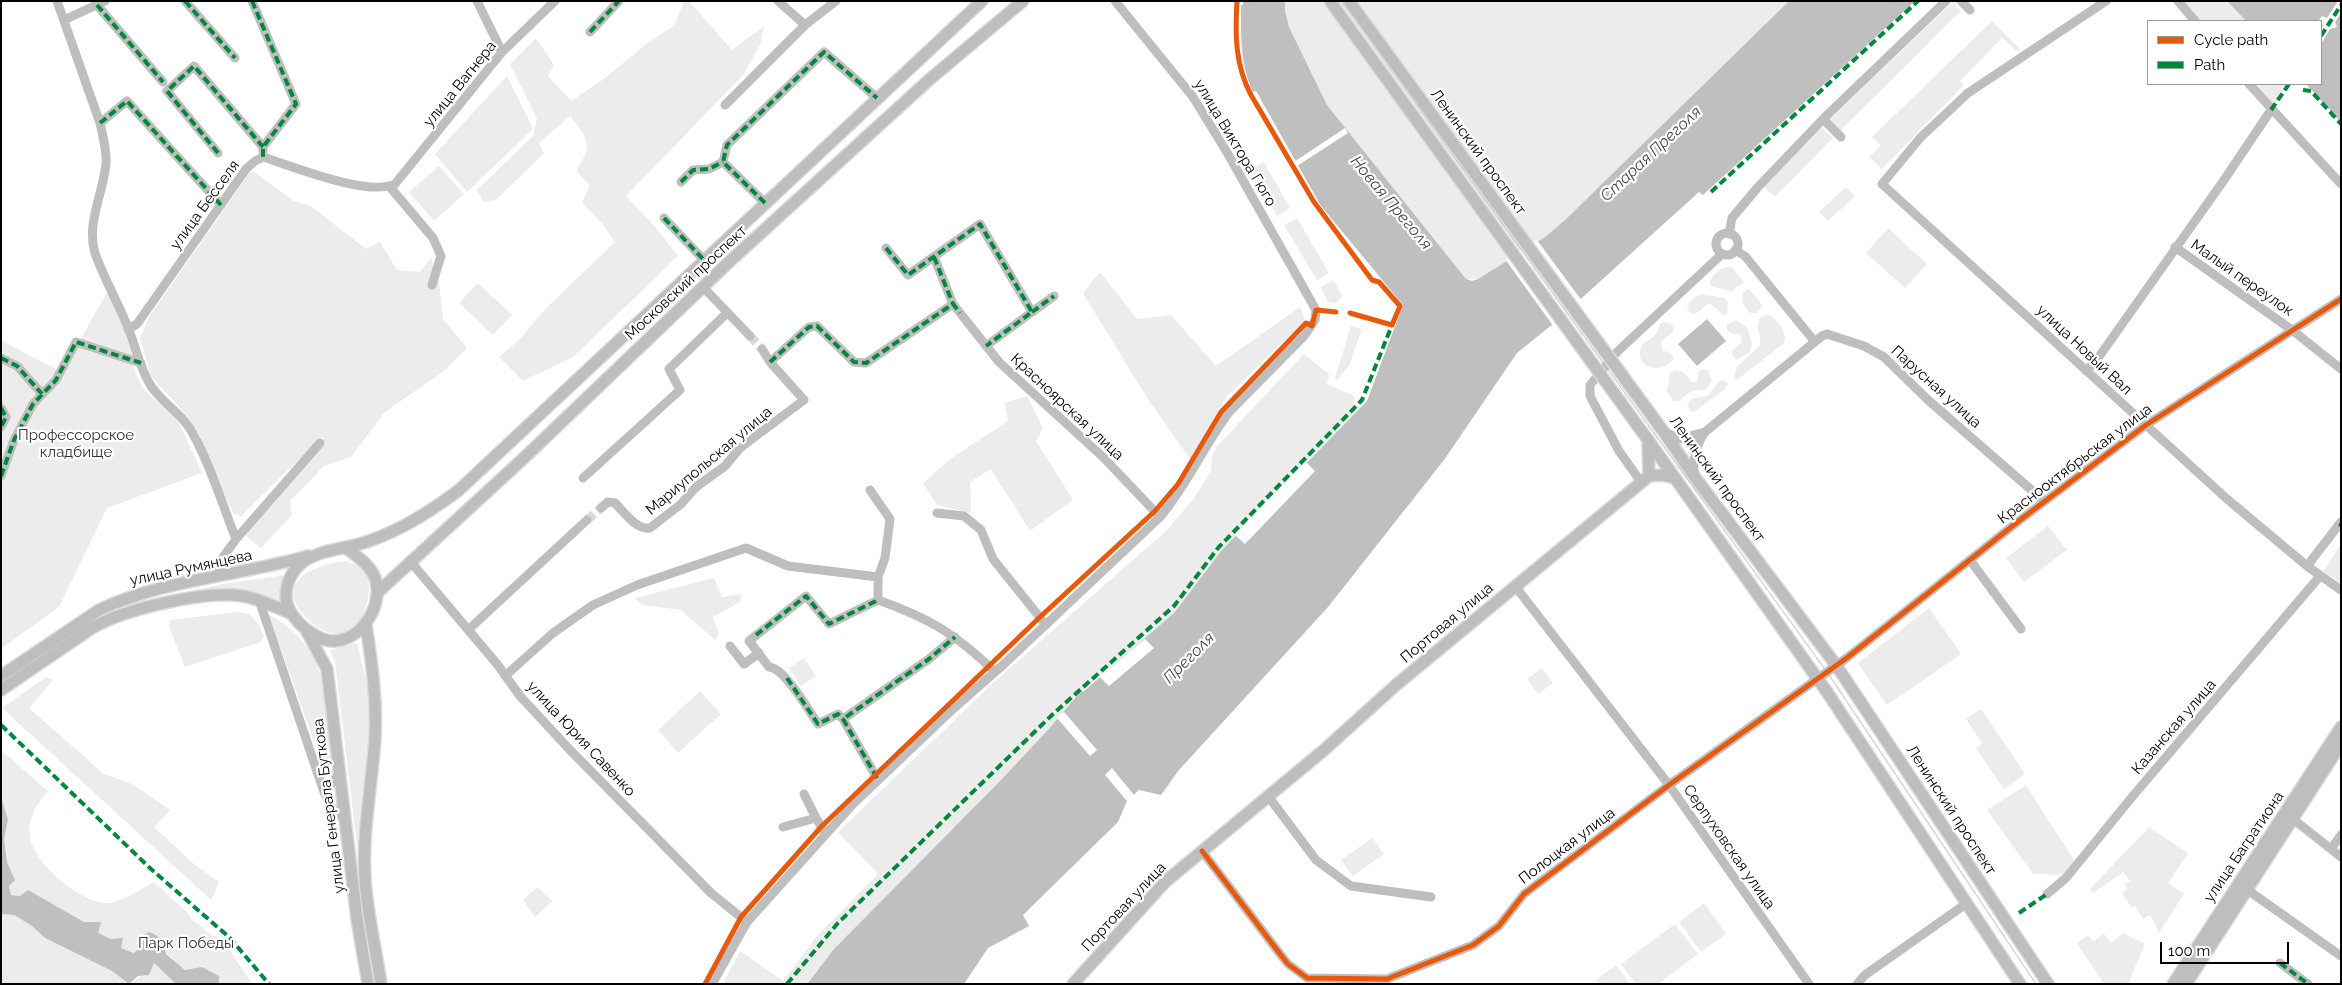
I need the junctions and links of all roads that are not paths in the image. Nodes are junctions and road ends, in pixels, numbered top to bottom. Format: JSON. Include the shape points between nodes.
{"nodes":[{"id":1,"x":57,"y":1,"type":"edge"},
{"id":2,"x":185,"y":1,"type":"edge"},
{"id":3,"x":252,"y":1,"type":"edge"},
{"id":4,"x":477,"y":1,"type":"edge"},
{"id":5,"x":556,"y":1,"type":"edge"},
{"id":6,"x":619,"y":1,"type":"edge"},
{"id":7,"x":778,"y":1,"type":"edge"},
{"id":8,"x":836,"y":1,"type":"edge"},
{"id":9,"x":969,"y":1,"type":"edge"},
{"id":10,"x":982,"y":1,"type":"edge"},
{"id":11,"x":1022,"y":1,"type":"edge"},
{"id":12,"x":1115,"y":1,"type":"edge"},
{"id":13,"x":1330,"y":1,"type":"edge"},
{"id":14,"x":1348,"y":1,"type":"edge"},
{"id":15,"x":1946,"y":1,"type":"edge"},
{"id":16,"x":1961,"y":1,"type":"edge"},
{"id":17,"x":2106,"y":1,"type":"edge"},
{"id":18,"x":2178,"y":1,"type":"edge"},
{"id":19,"x":101,"y":3,"type":"edge"},
{"id":20,"x":1970,"y":10,"type":"dead end"},
{"id":21,"x":64,"y":20,"type":"junction"},
{"id":22,"x":960,"y":20,"type":"junction"},
{"id":23,"x":2194,"y":20,"type":"edge"},
{"id":24,"x":804,"y":25,"type":"junction"},
{"id":25,"x":590,"y":32,"type":"dead end"},
{"id":26,"x":502,"y":52,"type":"junction"},
{"id":27,"x":235,"y":58,"type":"dead end"},
{"id":28,"x":163,"y":82,"type":"dead end"},
{"id":29,"x":2250,"y":85,"type":"edge"},
{"id":30,"x":877,"y":98,"type":"junction"},
{"id":31,"x":725,"y":105,"type":"dead end"},
{"id":32,"x":2271,"y":110,"type":"junction"},
{"id":33,"x":1823,"y":119,"type":"junction"},
{"id":34,"x":100,"y":123,"type":"junction"},
{"id":35,"x":1841,"y":137,"type":"dead end"},
{"id":36,"x":264,"y":147,"type":"junction"},
{"id":37,"x":218,"y":152,"type":"dead end"},
{"id":38,"x":263,"y":157,"type":"junction"},
{"id":39,"x":723,"y":162,"type":"junction"},
{"id":40,"x":681,"y":182,"type":"dead end"},
{"id":41,"x":2341,"y":184,"type":"edge"},
{"id":42,"x":390,"y":187,"type":"junction"},
{"id":43,"x":780,"y":189,"type":"junction"},
{"id":44,"x":765,"y":203,"type":"junction"},
{"id":45,"x":793,"y":204,"type":"junction"},
{"id":46,"x":221,"y":205,"type":"junction"},
{"id":47,"x":664,"y":218,"type":"dead end"},
{"id":48,"x":1729,"y":234,"type":"junction"},
{"id":49,"x":2175,"y":247,"type":"junction"},
{"id":50,"x":886,"y":248,"type":"dead end"},
{"id":51,"x":1735,"y":250,"type":"junction"},
{"id":52,"x":1722,"y":254,"type":"junction"},
{"id":53,"x":934,"y":257,"type":"junction"},
{"id":54,"x":704,"y":260,"type":"junction"},
{"id":55,"x":432,"y":285,"type":"dead end"},
{"id":56,"x":703,"y":287,"type":"junction"},
{"id":57,"x":1054,"y":296,"type":"dead end"},
{"id":58,"x":2341,"y":299,"type":"edge"},
{"id":59,"x":952,"y":304,"type":"junction"},
{"id":60,"x":1032,"y":312,"type":"junction"},
{"id":61,"x":728,"y":313,"type":"junction"},
{"id":62,"x":128,"y":329,"type":"junction"},
{"id":63,"x":2292,"y":330,"type":"junction"},
{"id":64,"x":750,"y":336,"type":"tunnel mouth"},
{"id":65,"x":1815,"y":342,"type":"junction"},
{"id":66,"x":986,"y":346,"type":"junction"},
{"id":67,"x":762,"y":349,"type":"tunnel mouth"},
{"id":68,"x":1,"y":358,"type":"edge"},
{"id":69,"x":770,"y":362,"type":"junction"},
{"id":70,"x":141,"y":363,"type":"junction"},
{"id":71,"x":2341,"y":369,"type":"edge"},
{"id":72,"x":2086,"y":370,"type":"junction"},
{"id":73,"x":42,"y":394,"type":"junction"},
{"id":74,"x":1,"y":408,"type":"edge"},
{"id":75,"x":3,"y":425,"type":"edge"},
{"id":76,"x":2146,"y":425,"type":"junction"},
{"id":77,"x":19,"y":430,"type":"junction"},
{"id":78,"x":1663,"y":431,"type":"junction"},
{"id":79,"x":1705,"y":432,"type":"junction"},
{"id":80,"x":1648,"y":440,"type":"junction"},
{"id":81,"x":320,"y":443,"type":"dead end"},
{"id":82,"x":1,"y":476,"type":"edge"},
{"id":83,"x":1694,"y":476,"type":"junction"},
{"id":84,"x":583,"y":478,"type":"dead end"},
{"id":85,"x":1675,"y":478,"type":"junction"},
{"id":86,"x":1645,"y":479,"type":"junction"},
{"id":87,"x":870,"y":490,"type":"dead end"},
{"id":88,"x":2044,"y":501,"type":"junction"},
{"id":89,"x":601,"y":508,"type":"tunnel mouth"},
{"id":90,"x":937,"y":513,"type":"dead end"},
{"id":91,"x":1160,"y":517,"type":"junction"},
{"id":92,"x":587,"y":520,"type":"tunnel mouth"},
{"id":93,"x":2341,"y":522,"type":"edge"},
{"id":94,"x":236,"y":539,"type":"junction"},
{"id":95,"x":346,"y":548,"type":"junction"},
{"id":96,"x":319,"y":553,"type":"junction"},
{"id":97,"x":1970,"y":560,"type":"junction"},
{"id":98,"x":410,"y":561,"type":"junction"},
{"id":99,"x":2307,"y":566,"type":"junction"},
{"id":100,"x":220,"y":576,"type":"junction"},
{"id":101,"x":2320,"y":576,"type":"junction"},
{"id":102,"x":878,"y":577,"type":"junction"},
{"id":103,"x":1515,"y":586,"type":"junction"},
{"id":104,"x":2341,"y":590,"type":"edge"},
{"id":105,"x":376,"y":593,"type":"junction"},
{"id":106,"x":259,"y":600,"type":"junction"},
{"id":107,"x":878,"y":600,"type":"junction"},
{"id":108,"x":290,"y":613,"type":"junction"},
{"id":109,"x":1046,"y":624,"type":"junction"},
{"id":110,"x":366,"y":625,"type":"junction"},
{"id":111,"x":2021,"y":629,"type":"dead end"},
{"id":112,"x":306,"y":630,"type":"junction"},
{"id":113,"x":468,"y":630,"type":"junction"},
{"id":114,"x":955,"y":637,"type":"junction"},
{"id":115,"x":730,"y":646,"type":"dead end"},
{"id":116,"x":759,"y":653,"type":"junction"},
{"id":117,"x":1836,"y":665,"type":"junction"},
{"id":118,"x":995,"y":672,"type":"junction"},
{"id":119,"x":1,"y":676,"type":"edge"},
{"id":120,"x":505,"y":676,"type":"junction"},
{"id":121,"x":1818,"y":678,"type":"junction"},
{"id":122,"x":1,"y":690,"type":"edge"},
{"id":123,"x":843,"y":719,"type":"junction"},
{"id":124,"x":2341,"y":727,"type":"edge"},
{"id":125,"x":2341,"y":744,"type":"edge"},
{"id":126,"x":340,"y":773,"type":"junction"},
{"id":127,"x":878,"y":780,"type":"junction"},
{"id":128,"x":1669,"y":785,"type":"junction"},
{"id":129,"x":324,"y":792,"type":"junction"},
{"id":130,"x":804,"y":794,"type":"dead end"},
{"id":131,"x":1268,"y":796,"type":"junction"},
{"id":132,"x":345,"y":815,"type":"junction"},
{"id":133,"x":2289,"y":816,"type":"junction"},
{"id":134,"x":816,"y":818,"type":"junction"},
{"id":135,"x":783,"y":827,"type":"dead end"},
{"id":136,"x":826,"y":834,"type":"junction"},
{"id":137,"x":2341,"y":835,"type":"edge"},
{"id":138,"x":2331,"y":849,"type":"junction"},
{"id":139,"x":1202,"y":851,"type":"junction"},
{"id":140,"x":2341,"y":857,"type":"edge"},
{"id":141,"x":2242,"y":885,"type":"junction"},
{"id":142,"x":2047,"y":894,"type":"dead end"},
{"id":143,"x":1431,"y":897,"type":"dead end"},
{"id":144,"x":1967,"y":903,"type":"junction"},
{"id":145,"x":747,"y":922,"type":"junction"},
{"id":146,"x":2341,"y":956,"type":"edge"},
{"id":147,"x":2280,"y":963,"type":"dead end"},
{"id":148,"x":368,"y":984,"type":"edge"},
{"id":149,"x":381,"y":984,"type":"edge"},
{"id":150,"x":712,"y":984,"type":"edge"},
{"id":151,"x":1073,"y":984,"type":"edge"},
{"id":152,"x":1809,"y":984,"type":"edge"},
{"id":153,"x":1857,"y":984,"type":"edge"},
{"id":154,"x":2020,"y":984,"type":"edge"},
{"id":155,"x":2048,"y":984,"type":"edge"},
{"id":156,"x":2173,"y":984,"type":"edge"},
{"id":157,"x":2186,"y":984,"type":"edge"},
{"id":158,"x":2308,"y":984,"type":"edge"}],
"edges":[{"from":1,"to":21,"type":"street"},
{"from":2,"to":27,"type":"street"},
{"from":3,"to":36,"type":"street","via":[[296,104]]},
{"from":4,"to":26,"type":"street"},
{"from":5,"to":26,"type":"street","name":"улица Вагнера"},
{"from":6,"to":25,"type":"street"},
{"from":7,"to":24,"type":"street"},
{"from":8,"to":24,"type":"street"},
{"from":9,"to":22,"type":"main road"},
{"from":10,"to":22,"type":"main road","name":"Московский проспект"},
{"from":11,"to":45,"type":"main road","name":"Московский проспект","via":[[930,79]]},
{"from":12,"to":91,"type":"street","name":"улица Виктора Гюго","via":[[1193,97],[1316,310],[1312,326],[1220,424],[1182,490]]},
{"from":13,"to":80,"type":"main road","name":"Ленинский проспект","bridge":true},
{"from":14,"to":78,"type":"main road","name":"Ленинский проспект","bridge":true},
{"from":15,"to":33,"type":"street"},
{"from":16,"to":20,"type":"street"},
{"from":17,"to":72,"type":"street","name":"улица Новый Вал","via":[[1956,102],[1920,137],[1882,184]]},
{"from":18,"to":23,"type":"street"},
{"from":19,"to":21,"type":"street"},
{"from":19,"to":28,"type":"street"},
{"from":21,"to":34,"type":"street"},
{"from":22,"to":30,"type":"main road","name":"Московский проспект"},
{"from":24,"to":31,"type":"street"},
{"from":26,"to":42,"type":"street","name":"улица Вагнера","via":[[406,172]]},
{"from":29,"to":32,"type":"street"},
{"from":30,"to":39,"type":"street","via":[[824,52],[727,145]]},
{"from":30,"to":43,"type":"main road","name":"Московский проспект"},
{"from":32,"to":41,"type":"street"},
{"from":32,"to":49,"type":"street","name":"Малый переулок"},
{"from":33,"to":35,"type":"street"},
{"from":33,"to":48,"type":"street","via":[[1732,218]]},
{"from":34,"to":46,"type":"street","via":[[127,101]]},
{"from":34,"to":62,"type":"street","via":[[106,162],[92,236],[95,252]]},
{"from":36,"to":37,"type":"street","via":[[194,66],[167,90]]},
{"from":36,"to":38,"type":"street"},
{"from":38,"to":42,"type":"street","name":"улица Бесселя","via":[[366,188]]},
{"from":38,"to":46,"type":"street","name":"улица Бесселя","via":[[246,170]]},
{"from":39,"to":40,"type":"street","via":[[709,169],[692,170]]},
{"from":39,"to":44,"type":"street"},
{"from":42,"to":55,"type":"street","via":[[433,238],[441,256]]},
{"from":43,"to":44,"type":"main road","name":"Московский проспект"},
{"from":43,"to":45,"type":"main road"},
{"from":44,"to":54,"type":"main road","name":"Московский проспект"},
{"from":45,"to":56,"type":"main road","name":"Московский проспект"},
{"from":46,"to":62,"type":"street","name":"улица Бесселя","via":[[137,324]]},
{"from":47,"to":54,"type":"street"},
{"from":48,"to":51,"type":"street","via":[[1737,240]]},
{"from":48,"to":52,"type":"street","via":[[1720,236],[1716,242]]},
{"from":49,"to":63,"type":"street","name":"Малый переулок"},
{"from":49,"to":72,"type":"street","name":"Малый переулок","via":[[2096,361]]},
{"from":50,"to":53,"type":"street","via":[[908,275]]},
{"from":51,"to":52,"type":"street"},
{"from":51,"to":65,"type":"street","via":[[1745,256]]},
{"from":52,"to":86,"type":"street","via":[[1618,351],[1590,385],[1590,396],[1619,451]]},
{"from":53,"to":59,"type":"street"},
{"from":53,"to":60,"type":"street","via":[[980,224]]},
{"from":54,"to":95,"type":"main road","name":"Московский проспект","via":[[459,490],[429,513],[387,535]]},
{"from":56,"to":61,"type":"street"},
{"from":56,"to":98,"type":"main road","name":"Московский проспект"},
{"from":57,"to":60,"type":"street"},
{"from":58,"to":63,"type":"street","name":"Краснооктябрьская улица"},
{"from":59,"to":66,"type":"street","name":"Красноярская улица"},
{"from":59,"to":69,"type":"street","via":[[866,364],[854,362],[817,326],[809,327]]},
{"from":60,"to":66,"type":"street"},
{"from":61,"to":64,"type":"street"},
{"from":61,"to":84,"type":"street","via":[[669,368],[680,390]]},
{"from":62,"to":70,"type":"street"},
{"from":63,"to":71,"type":"street","name":"Малый переулок"},
{"from":63,"to":76,"type":"street","name":"Краснооктябрьская улица"},
{"from":65,"to":79,"type":"street","name":"Парусная улица"},
{"from":65,"to":88,"type":"street","name":"Парусная улица","via":[[1822,336],[1833,334],[1884,357],[1928,400]]},
{"from":66,"to":91,"type":"street","name":"Красноярская улица","via":[[1051,412],[1103,457]]},
{"from":67,"to":69,"type":"street","name":"Мариупольская улица"},
{"from":68,"to":73,"type":"street","via":[[17,366]]},
{"from":69,"to":89,"type":"street","name":"Мариупольская улица","via":[[804,400],[740,448],[726,466],[696,487],[681,504],[650,528],[638,526],[615,503],[608,502]]},
{"from":70,"to":73,"type":"street","via":[[76,342],[56,380]]},
{"from":70,"to":94,"type":"street","via":[[152,388],[183,418],[194,435]]},
{"from":72,"to":76,"type":"street","name":"улица Новый Вал"},
{"from":73,"to":77,"type":"street"},
{"from":74,"to":75,"type":"street","via":[[6,414]]},
{"from":75,"to":77,"type":"street"},
{"from":76,"to":88,"type":"street","name":"Краснооктябрьская улица"},
{"from":76,"to":99,"type":"street","name":"улица Новый Вал"},
{"from":77,"to":82,"type":"street"},
{"from":78,"to":79,"type":"street","via":[[1679,438]]},
{"from":78,"to":83,"type":"main road","name":"Ленинский проспект"},
{"from":79,"to":83,"type":"street","via":[[1695,449]]},
{"from":80,"to":85,"type":"main road","name":"Ленинский проспект"},
{"from":80,"to":86,"type":"main road"},
{"from":81,"to":94,"type":"street"},
{"from":83,"to":117,"type":"main road","name":"Ленинский проспект"},
{"from":85,"to":86,"type":"main road","via":[[1662,475]]},
{"from":85,"to":121,"type":"main road","name":"Ленинский проспект"},
{"from":86,"to":103,"type":"main road","name":"Портовая улица"},
{"from":87,"to":102,"type":"street","via":[[890,519],[885,558]]},
{"from":88,"to":97,"type":"street","name":"Краснооктябрьская улица"},
{"from":90,"to":109,"type":"street","via":[[964,516],[981,530],[993,559]]},
{"from":91,"to":109,"type":"street"},
{"from":92,"to":113,"type":"street"},
{"from":93,"to":99,"type":"street"},
{"from":94,"to":100,"type":"street","via":[[219,563]]},
{"from":95,"to":96,"type":"main road","name":"Московский проспект"},
{"from":95,"to":105,"type":"main road","via":[[370,569],[376,581]]},
{"from":96,"to":100,"type":"main road","name":"улица Румянцева","via":[[270,567]]},
{"from":96,"to":108,"type":"main road","name":"Московский проспект","via":[[304,561],[288,582],[285,598]]},
{"from":97,"to":111,"type":"street"},
{"from":97,"to":117,"type":"street","name":"Краснооктябрьская улица"},
{"from":98,"to":105,"type":"main road","name":"Московский проспект"},
{"from":98,"to":113,"type":"street","name":"улица Юрия Савенко"},
{"from":99,"to":101,"type":"street","name":"улица Новый Вал"},
{"from":100,"to":119,"type":"main road","name":"улица Румянцева","via":[[116,602],[91,615]]},
{"from":101,"to":104,"type":"street","name":"улица Новый Вал"},
{"from":101,"to":142,"type":"street","name":"Казанская улица","via":[[2066,878]]},
{"from":102,"to":107,"type":"street"},
{"from":102,"to":120,"type":"street","via":[[788,566],[746,548],[636,586],[593,605],[553,633]]},
{"from":103,"to":128,"type":"street","name":"Серпуховская улица"},
{"from":103,"to":131,"type":"main road","name":"Портовая улица"},
{"from":105,"to":110,"type":"main road","via":[[374,609]]},
{"from":106,"to":108,"type":"main road","name":"улица Румянцева"},
{"from":106,"to":122,"type":"main road","name":"улица Румянцева","via":[[218,595],[124,613],[92,628]]},
{"from":106,"to":129,"type":"street"},
{"from":107,"to":114,"type":"street","via":[[938,625]]},
{"from":107,"to":116,"type":"street","via":[[829,624],[806,596],[750,641]]},
{"from":108,"to":112,"type":"main road"},
{"from":109,"to":118,"type":"street"},
{"from":110,"to":112,"type":"main road","via":[[335,641]]},
{"from":110,"to":149,"type":"main road","name":"улица Генерала Буткова","via":[[376,706],[366,813],[365,879]]},
{"from":112,"to":126,"type":"main road","name":"улица Генерала Буткова","via":[[327,668]]},
{"from":113,"to":120,"type":"street","name":"улица Юрия Савенко"},
{"from":114,"to":118,"type":"street"},
{"from":114,"to":123,"type":"street"},
{"from":115,"to":116,"type":"street","via":[[744,664]]},
{"from":116,"to":123,"type":"street","via":[[769,667],[774,667],[786,678],[818,724],[838,714]]},
{"from":117,"to":121,"type":"street","name":"Полоцкая улица"},
{"from":117,"to":155,"type":"main road","name":"Ленинский проспект"},
{"from":118,"to":127,"type":"street"},
{"from":120,"to":145,"type":"street","name":"улица Юрия Савенко","via":[[583,764],[711,892]]},
{"from":121,"to":128,"type":"street","name":"Полоцкая улица"},
{"from":121,"to":144,"type":"main road","name":"Ленинский проспект"},
{"from":123,"to":127,"type":"street"},
{"from":124,"to":133,"type":"main road","name":"улица Багратиона"},
{"from":125,"to":133,"type":"main road","name":"улица Багратиона"},
{"from":126,"to":129,"type":"street"},
{"from":126,"to":132,"type":"main road","name":"улица Генерала Буткова"},
{"from":127,"to":136,"type":"street"},
{"from":128,"to":139,"type":"street","name":"Полоцкая улица","via":[[1524,894],[1499,926],[1473,945],[1387,979],[1307,978],[1282,957]]},
{"from":128,"to":152,"type":"street","name":"Серпуховская улица"},
{"from":129,"to":132,"type":"street","via":[[336,815]]},
{"from":130,"to":134,"type":"street"},
{"from":131,"to":139,"type":"main road","name":"Портовая улица"},
{"from":131,"to":143,"type":"street","via":[[1316,860],[1351,886]]},
{"from":132,"to":148,"type":"main road","name":"улица Генерала Буткова"},
{"from":133,"to":138,"type":"street"},
{"from":133,"to":141,"type":"main road","name":"улица Багратиона"},
{"from":134,"to":135,"type":"street"},
{"from":134,"to":136,"type":"street"},
{"from":136,"to":145,"type":"street"},
{"from":137,"to":138,"type":"street"},
{"from":138,"to":140,"type":"street"},
{"from":139,"to":151,"type":"main road","name":"Портовая улица","via":[[1165,882]]},
{"from":141,"to":146,"type":"street"},
{"from":141,"to":156,"type":"main road","name":"улица Багратиона"},
{"from":141,"to":157,"type":"main road","name":"улица Багратиона"},
{"from":144,"to":153,"type":"street","via":[[1865,975]]},
{"from":144,"to":154,"type":"main road","name":"Ленинский проспект"},
{"from":145,"to":150,"type":"street"},
{"from":147,"to":158,"type":"street"}]}
